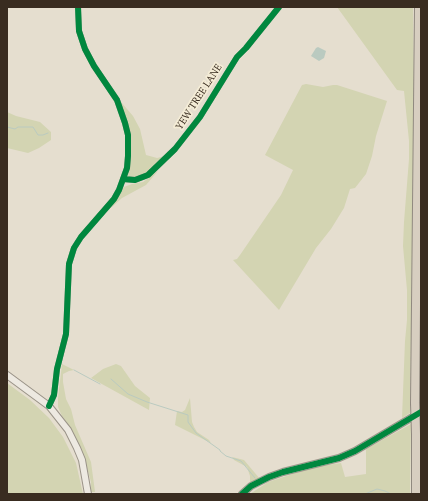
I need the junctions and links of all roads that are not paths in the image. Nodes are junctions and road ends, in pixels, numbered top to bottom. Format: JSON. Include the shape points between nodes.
{"nodes":[{"id":1,"x":78,"y":7,"type":"edge"},
{"id":2,"x":279,"y":7,"type":"edge"},
{"id":3,"x":419,"y":7,"type":"edge"},
{"id":4,"x":123,"y":180,"type":"junction"},
{"id":5,"x":7,"y":375,"type":"edge"},
{"id":6,"x":49,"y":406,"type":"junction"},
{"id":7,"x":421,"y":412,"type":"edge"},
{"id":8,"x":88,"y":494,"type":"edge"},
{"id":9,"x":242,"y":494,"type":"edge"},
{"id":10,"x":416,"y":494,"type":"edge"}],
"edges":[{"from":1,"to":4,"type":"street","via":[[79,30],[85,50],[117,100],[125,123],[128,156]]},
{"from":2,"to":4,"type":"street","name":"YEW TREE LANE","via":[[234,62],[200,117],[175,150],[148,175],[135,180]]},
{"from":3,"to":10,"type":"highway","bridge":true},
{"from":4,"to":6,"type":"street","via":[[114,199],[74,248],[69,264],[66,334],[57,369],[54,395]]},
{"from":5,"to":6,"type":"street"},
{"from":6,"to":8,"type":"street","via":[[68,430],[77,448]]},
{"from":7,"to":9,"type":"street","via":[[356,451],[269,477]]}]}
